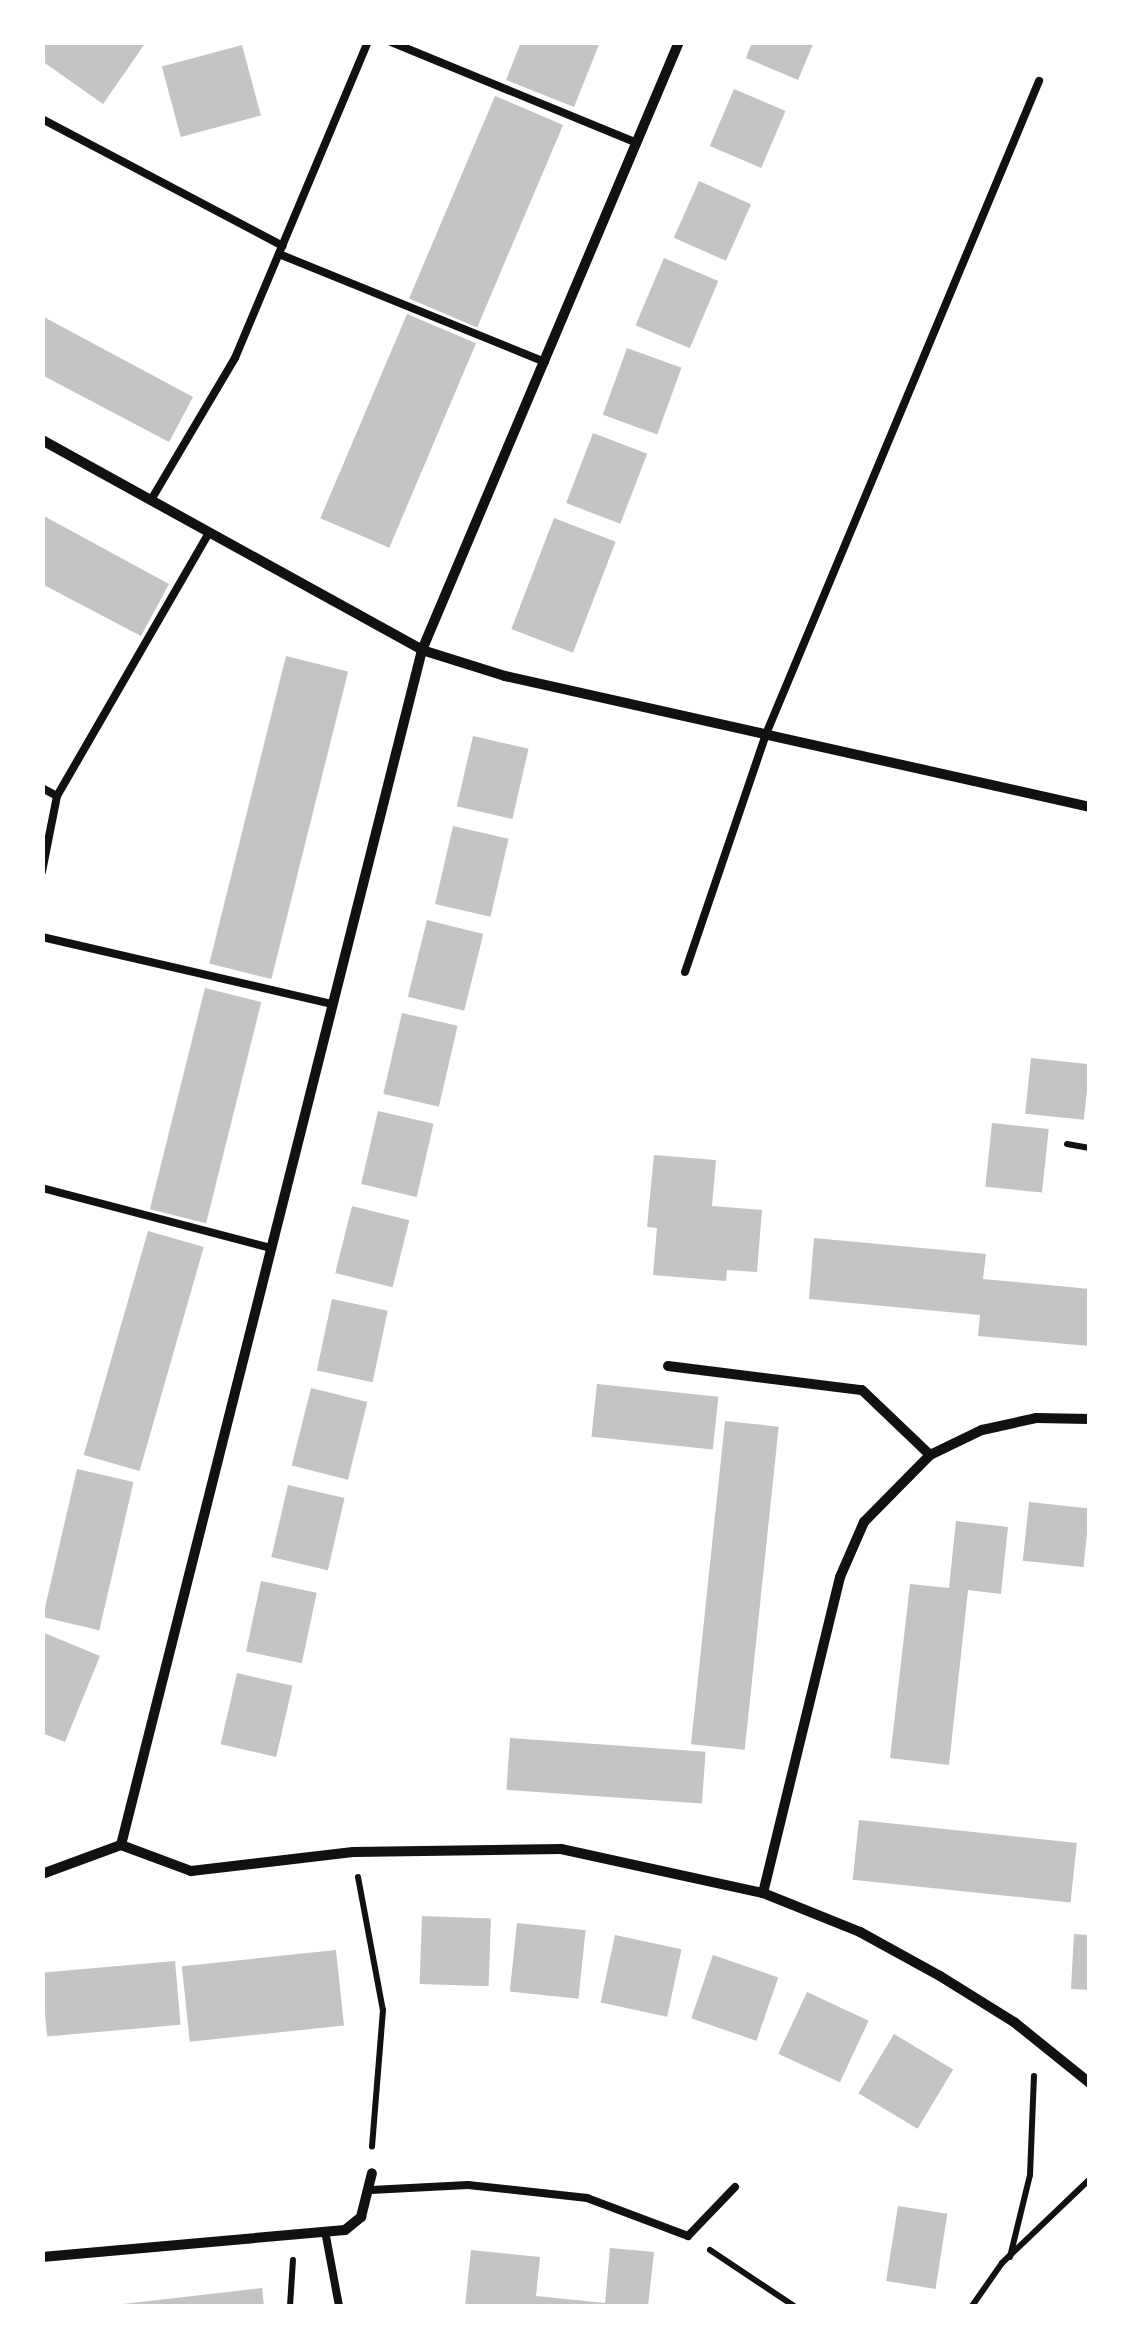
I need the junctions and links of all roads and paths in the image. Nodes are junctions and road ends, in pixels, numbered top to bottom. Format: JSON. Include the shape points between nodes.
{"nodes":[{"id":1,"x":368,"y":42,"type":"edge"},
{"id":2,"x":391,"y":42,"type":"edge"},
{"id":3,"x":679,"y":42,"type":"edge"},
{"id":4,"x":1039,"y":81,"type":"dead end"},
{"id":5,"x":42,"y":119,"type":"edge"},
{"id":6,"x":638,"y":143,"type":"junction"},
{"id":7,"x":281,"y":250,"type":"junction"},
{"id":8,"x":545,"y":362,"type":"junction"},
{"id":9,"x":42,"y":440,"type":"edge"},
{"id":10,"x":151,"y":500,"type":"junction"},
{"id":11,"x":209,"y":532,"type":"junction"},
{"id":12,"x":422,"y":650,"type":"junction"},
{"id":13,"x":766,"y":734,"type":"junction"},
{"id":14,"x":42,"y":788,"type":"edge"},
{"id":15,"x":57,"y":796,"type":"junction"},
{"id":16,"x":1090,"y":808,"type":"edge"},
{"id":17,"x":42,"y":872,"type":"edge"},
{"id":18,"x":42,"y":938,"type":"edge"},
{"id":19,"x":686,"y":972,"type":"dead end"},
{"id":20,"x":332,"y":1004,"type":"junction"},
{"id":21,"x":1067,"y":1144,"type":"dead end"},
{"id":22,"x":1090,"y":1148,"type":"edge"},
{"id":23,"x":42,"y":1188,"type":"edge"},
{"id":24,"x":270,"y":1248,"type":"junction"},
{"id":25,"x":668,"y":1366,"type":"dead end"},
{"id":26,"x":1090,"y":1419,"type":"edge"},
{"id":27,"x":930,"y":1456,"type":"junction"},
{"id":28,"x":122,"y":1845,"type":"junction"},
{"id":29,"x":353,"y":1852,"type":"junction"},
{"id":30,"x":42,"y":1874,"type":"edge"},
{"id":31,"x":762,"y":1893,"type":"junction"},
{"id":32,"x":1030,"y":2035,"type":"junction"},
{"id":33,"x":1090,"y":2084,"type":"edge"},
{"id":34,"x":372,"y":2174,"type":"joint"},
{"id":35,"x":1090,"y":2179,"type":"edge"},
{"id":36,"x":736,"y":2187,"type":"dead end"},
{"id":37,"x":371,"y":2190,"type":"junction"},
{"id":38,"x":325,"y":2231,"type":"junction"},
{"id":39,"x":294,"y":2234,"type":"junction"},
{"id":40,"x":688,"y":2236,"type":"junction"},
{"id":41,"x":1010,"y":2256,"type":"junction"},
{"id":42,"x":42,"y":2258,"type":"edge"},
{"id":43,"x":290,"y":2306,"type":"edge"},
{"id":44,"x":339,"y":2306,"type":"edge"},
{"id":45,"x":794,"y":2306,"type":"edge"},
{"id":46,"x":972,"y":2306,"type":"edge"}],
"edges":[{"from":1,"to":7,"type":"lane"},
{"from":2,"to":6,"type":"lane"},
{"from":3,"to":6,"type":"street"},
{"from":4,"to":13,"type":"lane"},
{"from":5,"to":7,"type":"lane"},
{"from":6,"to":8,"type":"street"},
{"from":7,"to":8,"type":"lane"},
{"from":7,"to":10,"type":"lane","via":[[235,358]]},
{"from":8,"to":12,"type":"street"},
{"from":9,"to":10,"type":"street"},
{"from":10,"to":11,"type":"street"},
{"from":11,"to":12,"type":"street"},
{"from":11,"to":15,"type":"lane"},
{"from":12,"to":13,"type":"street","via":[[506,676]]},
{"from":12,"to":20,"type":"street"},
{"from":13,"to":16,"type":"street"},
{"from":13,"to":19,"type":"lane"},
{"from":14,"to":15,"type":"lane"},
{"from":15,"to":17,"type":"lane"},
{"from":18,"to":20,"type":"lane"},
{"from":20,"to":24,"type":"street"},
{"from":21,"to":22,"type":"path"},
{"from":23,"to":24,"type":"lane"},
{"from":24,"to":28,"type":"street"},
{"from":25,"to":27,"type":"street","via":[[862,1390]]},
{"from":26,"to":27,"type":"street","via":[[1036,1418],[982,1430]]},
{"from":27,"to":31,"type":"street","via":[[864,1522],[840,1577]]},
{"from":28,"to":29,"type":"street","via":[[190,1871]]},
{"from":28,"to":30,"type":"street"},
{"from":29,"to":31,"type":"street","via":[[561,1849]]},
{"from":29,"to":34,"type":"path","via":[[383,2010]]},
{"from":31,"to":32,"type":"street","via":[[860,1932]]},
{"from":32,"to":33,"type":"street"},
{"from":32,"to":41,"type":"path","via":[[1036,2098],[1030,2175]]},
{"from":34,"to":37,"type":"street"},
{"from":35,"to":41,"type":"path"},
{"from":36,"to":40,"type":"lane"},
{"from":37,"to":38,"type":"street","via":[[361,2218],[344,2230]]},
{"from":37,"to":40,"type":"lane","via":[[468,2185],[587,2198]]},
{"from":38,"to":39,"type":"street"},
{"from":38,"to":44,"type":"lane"},
{"from":39,"to":42,"type":"street"},
{"from":39,"to":43,"type":"path"},
{"from":40,"to":45,"type":"path"},
{"from":41,"to":46,"type":"path"}]}
